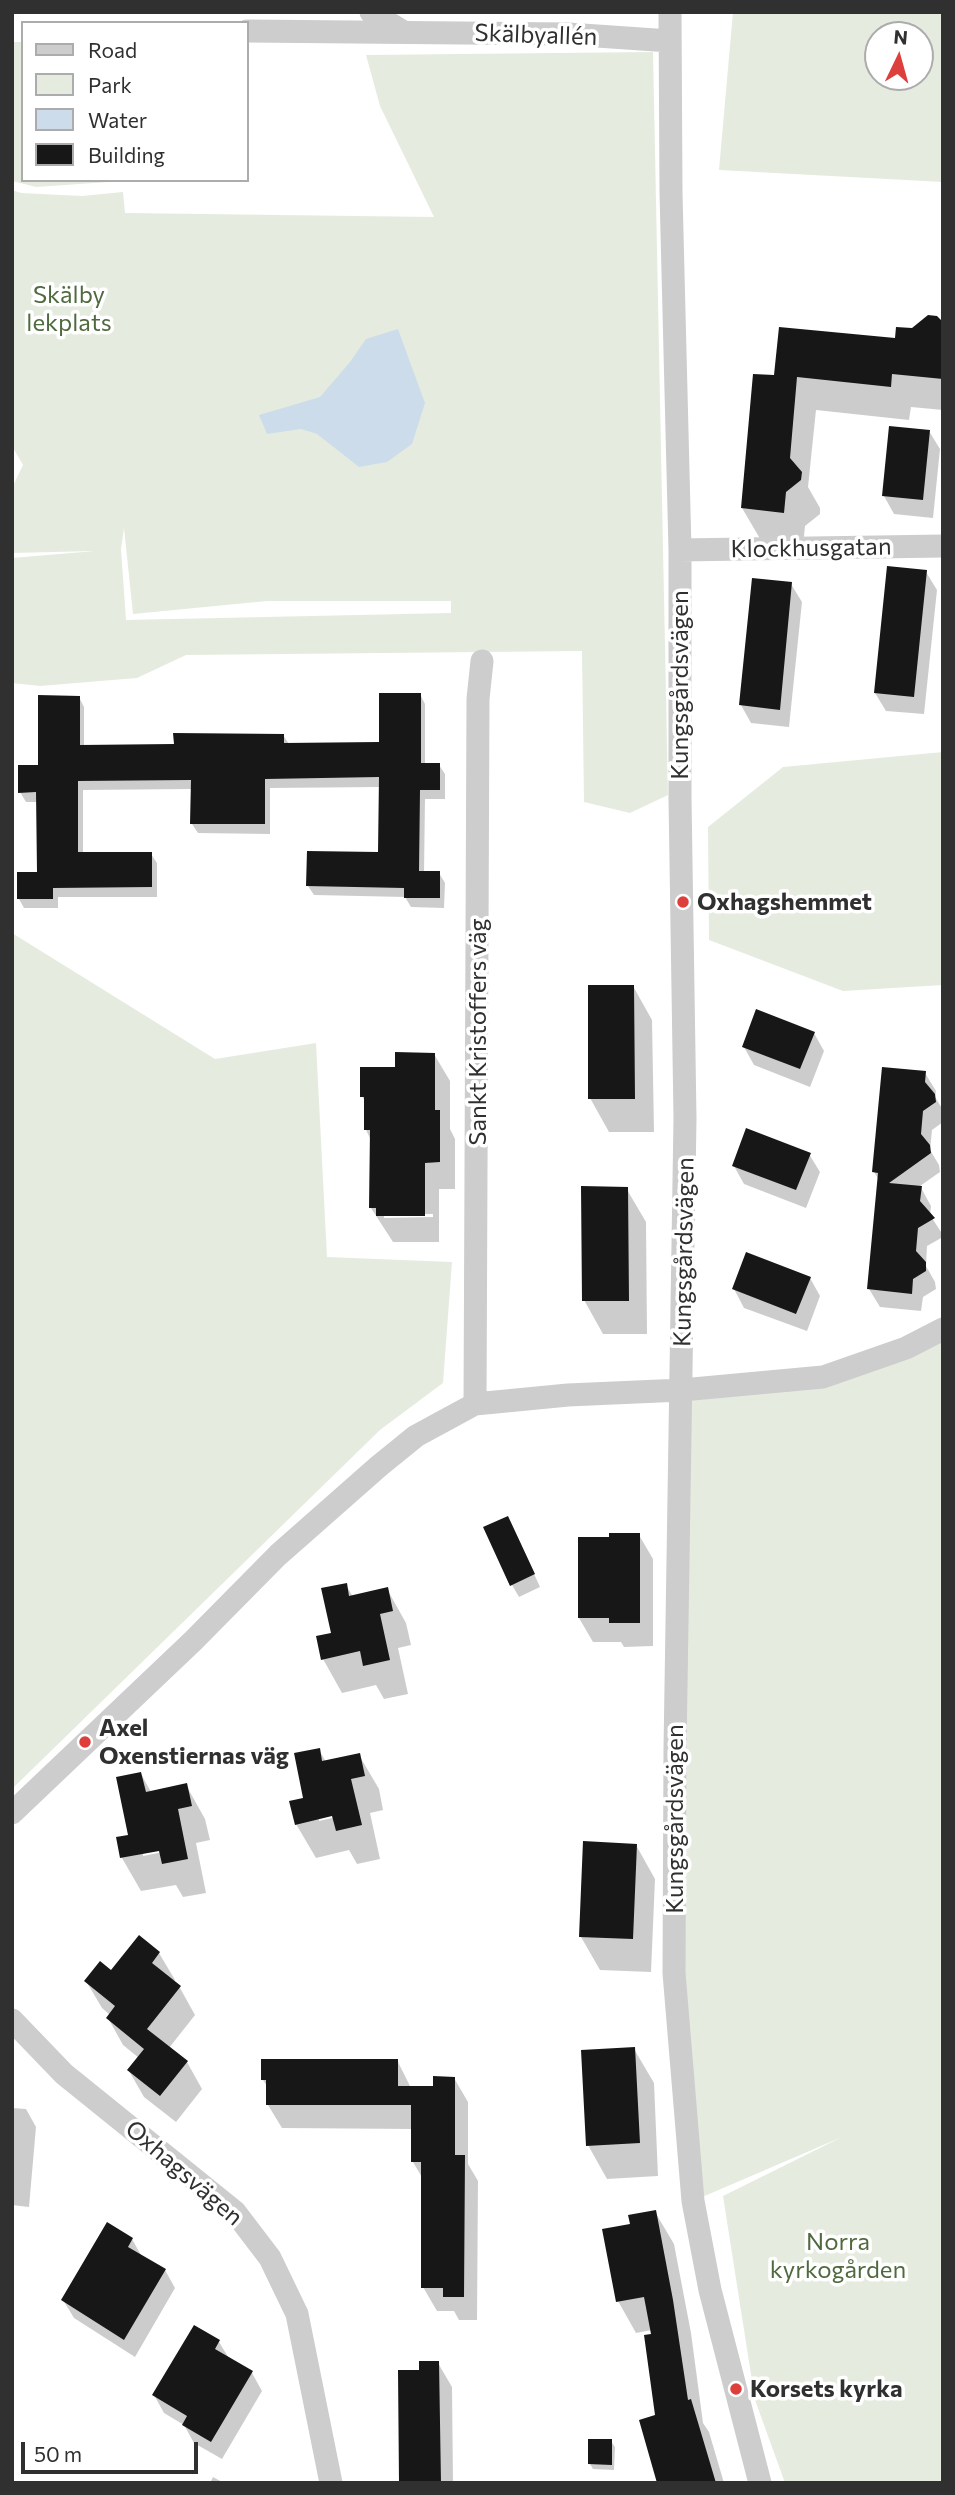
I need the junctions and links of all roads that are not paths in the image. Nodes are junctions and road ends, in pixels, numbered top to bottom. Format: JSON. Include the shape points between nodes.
{"nodes":[{"id":1,"x":371,"y":12,"type":"edge"},
{"id":2,"x":670,"y":12,"type":"edge"},
{"id":3,"x":248,"y":31,"type":"edge"},
{"id":4,"x":402,"y":31,"type":"junction"},
{"id":5,"x":670,"y":41,"type":"junction"},
{"id":6,"x":943,"y":545,"type":"edge"},
{"id":7,"x":680,"y":550,"type":"junction"},
{"id":8,"x":482,"y":661,"type":"dead end"},
{"id":9,"x":943,"y":1329,"type":"edge"},
{"id":10,"x":682,"y":1390,"type":"junction"},
{"id":11,"x":475,"y":1404,"type":"junction"},
{"id":12,"x":12,"y":1813,"type":"edge"},
{"id":13,"x":12,"y":2020,"type":"edge"},
{"id":14,"x":331,"y":2483,"type":"edge"},
{"id":15,"x":760,"y":2483,"type":"edge"}],
"edges":[{"from":1,"to":4,"type":"street"},
{"from":2,"to":5,"type":"street","name":"Kungsgårdsvägen"},
{"from":3,"to":4,"type":"street","name":"Skälbyallén"},
{"from":4,"to":5,"type":"street","name":"Skälbyallén"},
{"from":5,"to":7,"type":"street","name":"Kungsgårdsvägen"},
{"from":6,"to":7,"type":"street","name":"Klockhusgatan"},
{"from":7,"to":10,"type":"street","name":"Kungsgårdsvägen","via":[[685,1118]]},
{"from":8,"to":11,"type":"street","name":"Sankt Kristoffers väg","via":[[478,699]]},
{"from":9,"to":10,"type":"street","via":[[906,1348],[823,1377]]},
{"from":10,"to":11,"type":"street"},
{"from":10,"to":15,"type":"street","name":"Kungsgårdsvägen","via":[[674,1973],[693,2201],[710,2290]]},
{"from":11,"to":12,"type":"street","via":[[416,1436],[278,1555]]},
{"from":13,"to":14,"type":"street","name":"Oxhagsvägen","via":[[64,2074],[235,2212],[270,2258],[297,2314]]}]}
